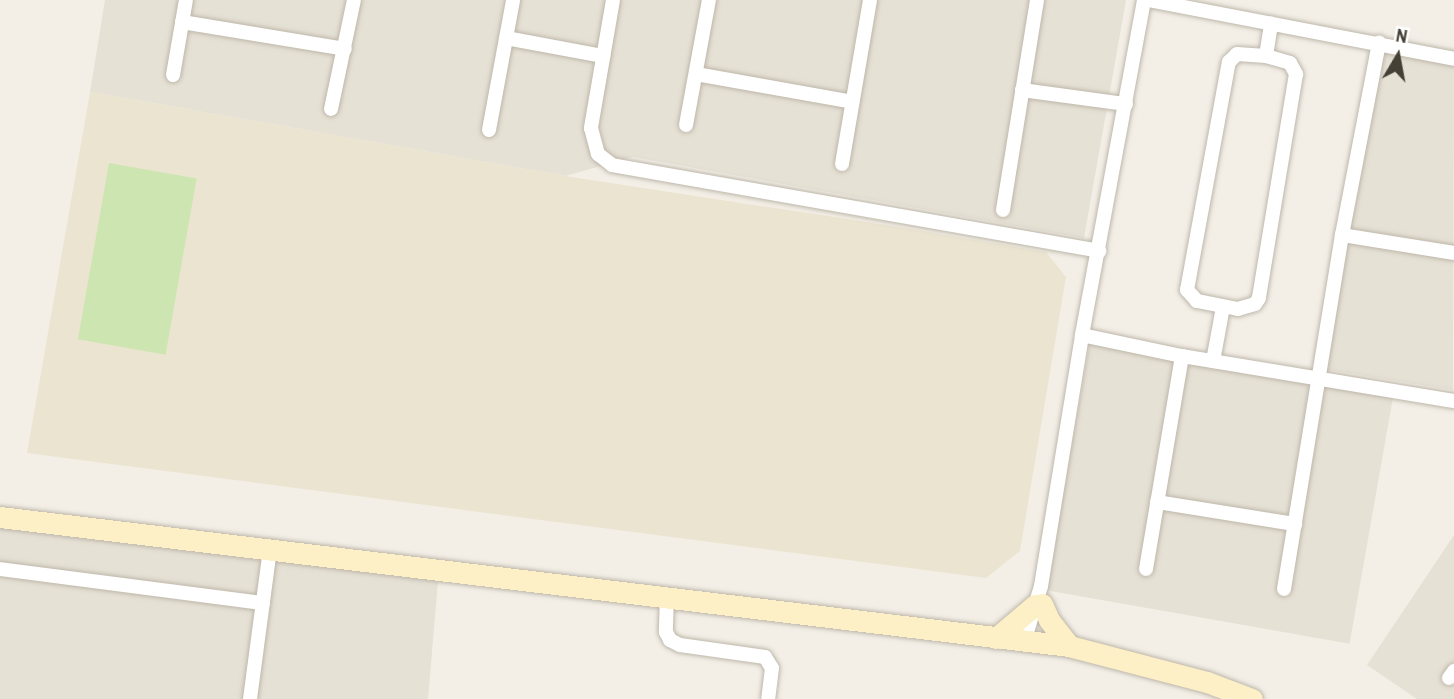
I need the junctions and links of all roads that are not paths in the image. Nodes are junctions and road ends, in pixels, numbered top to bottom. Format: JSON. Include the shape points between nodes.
{"nodes":[{"id":1,"x":186,"y":0,"type":"edge"},
{"id":2,"x":354,"y":0,"type":"edge"},
{"id":3,"x":513,"y":0,"type":"edge"},
{"id":4,"x":613,"y":0,"type":"edge"},
{"id":5,"x":709,"y":0,"type":"edge"},
{"id":6,"x":870,"y":0,"type":"edge"},
{"id":7,"x":1037,"y":0,"type":"edge"},
{"id":8,"x":1146,"y":0,"type":"edge"},
{"id":9,"x":182,"y":22,"type":"junction"},
{"id":10,"x":1271,"y":23,"type":"junction"},
{"id":11,"x":506,"y":38,"type":"junction"},
{"id":12,"x":1379,"y":43,"type":"junction"},
{"id":13,"x":345,"y":49,"type":"junction"},
{"id":14,"x":603,"y":56,"type":"junction"},
{"id":15,"x":1266,"y":56,"type":"junction"},
{"id":16,"x":1454,"y":59,"type":"edge"},
{"id":17,"x":696,"y":74,"type":"junction"},
{"id":18,"x":173,"y":75,"type":"dead end"},
{"id":19,"x":1022,"y":90,"type":"junction"},
{"id":20,"x":853,"y":102,"type":"junction"},
{"id":21,"x":1126,"y":104,"type":"junction"},
{"id":22,"x":331,"y":109,"type":"dead end"},
{"id":23,"x":687,"y":125,"type":"dead end"},
{"id":24,"x":489,"y":130,"type":"dead end"},
{"id":25,"x":842,"y":164,"type":"dead end"},
{"id":26,"x":1003,"y":210,"type":"dead end"},
{"id":27,"x":1342,"y":235,"type":"junction"},
{"id":28,"x":1099,"y":251,"type":"junction"},
{"id":29,"x":1454,"y":253,"type":"edge"},
{"id":30,"x":1223,"y":307,"type":"junction"},
{"id":31,"x":1082,"y":335,"type":"junction"},
{"id":32,"x":1182,"y":356,"type":"junction"},
{"id":33,"x":1213,"y":361,"type":"junction"},
{"id":34,"x":1320,"y":380,"type":"junction"},
{"id":35,"x":1454,"y":401,"type":"edge"},
{"id":36,"x":1157,"y":502,"type":"junction"},
{"id":37,"x":0,"y":517,"type":"edge"},
{"id":38,"x":1295,"y":524,"type":"junction"},
{"id":39,"x":270,"y":550,"type":"junction"},
{"id":40,"x":0,"y":569,"type":"edge"},
{"id":41,"x":1146,"y":569,"type":"dead end"},
{"id":42,"x":1284,"y":589,"type":"dead end"},
{"id":43,"x":667,"y":597,"type":"junction"},
{"id":44,"x":1039,"y":598,"type":"junction"},
{"id":45,"x":263,"y":603,"type":"junction"},
{"id":46,"x":996,"y":638,"type":"junction"},
{"id":47,"x":1031,"y":643,"type":"junction"},
{"id":48,"x":1069,"y":646,"type":"junction"},
{"id":49,"x":250,"y":699,"type":"edge"},
{"id":50,"x":768,"y":699,"type":"edge"},
{"id":51,"x":1252,"y":699,"type":"edge"}],
"edges":[{"from":1,"to":9,"type":"street"},
{"from":2,"to":13,"type":"street"},
{"from":3,"to":11,"type":"street"},
{"from":4,"to":14,"type":"street"},
{"from":5,"to":17,"type":"street"},
{"from":6,"to":20,"type":"street"},
{"from":7,"to":19,"type":"street"},
{"from":8,"to":10,"type":"street"},
{"from":8,"to":21,"type":"street"},
{"from":9,"to":13,"type":"street"},
{"from":9,"to":18,"type":"street"},
{"from":10,"to":12,"type":"street"},
{"from":10,"to":15,"type":"street"},
{"from":11,"to":14,"type":"street"},
{"from":11,"to":24,"type":"street"},
{"from":12,"to":16,"type":"street"},
{"from":12,"to":27,"type":"street"},
{"from":13,"to":22,"type":"street"},
{"from":14,"to":28,"type":"street","via":[[591,128],[598,154],[611,165]]},
{"from":15,"to":30,"type":"street","via":[[1290,63],[1296,74],[1261,285],[1255,304]]},
{"from":15,"to":30,"type":"street","via":[[1237,54],[1229,62],[1188,282],[1192,299]]},
{"from":17,"to":20,"type":"street"},
{"from":17,"to":23,"type":"street"},
{"from":19,"to":21,"type":"street"},
{"from":19,"to":26,"type":"street"},
{"from":20,"to":25,"type":"street"},
{"from":21,"to":28,"type":"street"},
{"from":27,"to":29,"type":"street"},
{"from":27,"to":34,"type":"street"},
{"from":28,"to":31,"type":"street"},
{"from":30,"to":33,"type":"street"},
{"from":31,"to":32,"type":"street"},
{"from":31,"to":44,"type":"street"},
{"from":32,"to":33,"type":"street"},
{"from":32,"to":36,"type":"street"},
{"from":33,"to":34,"type":"street"},
{"from":34,"to":35,"type":"street"},
{"from":34,"to":38,"type":"street"},
{"from":36,"to":38,"type":"street"},
{"from":36,"to":41,"type":"street"},
{"from":37,"to":39,"type":"street"},
{"from":38,"to":42,"type":"street"},
{"from":39,"to":43,"type":"street"},
{"from":39,"to":45,"type":"street"},
{"from":40,"to":45,"type":"street"},
{"from":43,"to":46,"type":"street"},
{"from":43,"to":50,"type":"street","via":[[670,640],[765,657],[772,668]]},
{"from":44,"to":46,"type":"street"},
{"from":44,"to":47,"type":"street"},
{"from":44,"to":48,"type":"street"},
{"from":45,"to":49,"type":"street"},
{"from":46,"to":47,"type":"street"},
{"from":47,"to":48,"type":"street"},
{"from":48,"to":51,"type":"street","via":[[1207,682]]}]}
